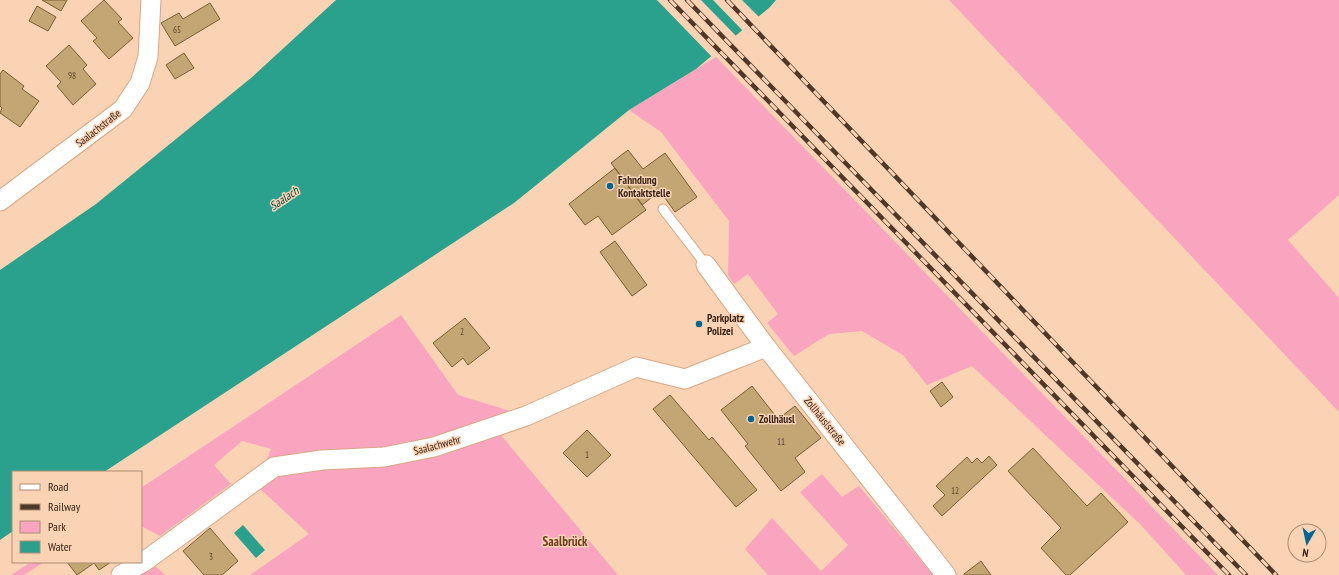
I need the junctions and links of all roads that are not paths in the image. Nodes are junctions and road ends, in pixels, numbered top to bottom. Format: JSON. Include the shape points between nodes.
{"nodes":[{"id":1,"x":151,"y":0,"type":"edge"},
{"id":2,"x":0,"y":201,"type":"edge"},
{"id":3,"x":663,"y":209,"type":"dead end"},
{"id":4,"x":706,"y":265,"type":"joint"},
{"id":5,"x":766,"y":347,"type":"junction"},
{"id":6,"x":142,"y":563,"type":"edge"},
{"id":7,"x":142,"y":563,"type":"edge"},
{"id":8,"x":121,"y":575,"type":"edge"},
{"id":9,"x":946,"y":575,"type":"edge"}],
"edges":[{"from":1,"to":2,"type":"street","name":"Saalachstraße","via":[[148,57],[140,83],[123,109]]},
{"from":3,"to":4,"type":"lane"},
{"from":4,"to":5,"type":"street","name":"Zollhäuslstraße"},
{"from":5,"to":6,"type":"street","name":"Saalachwehr","via":[[685,379],[636,367],[526,416],[434,447],[384,457],[322,460],[274,467]]},
{"from":5,"to":9,"type":"street","name":"Zollhäuslstraße"},
{"from":7,"to":8,"type":"street","name":"Saalachwehr"}]}
